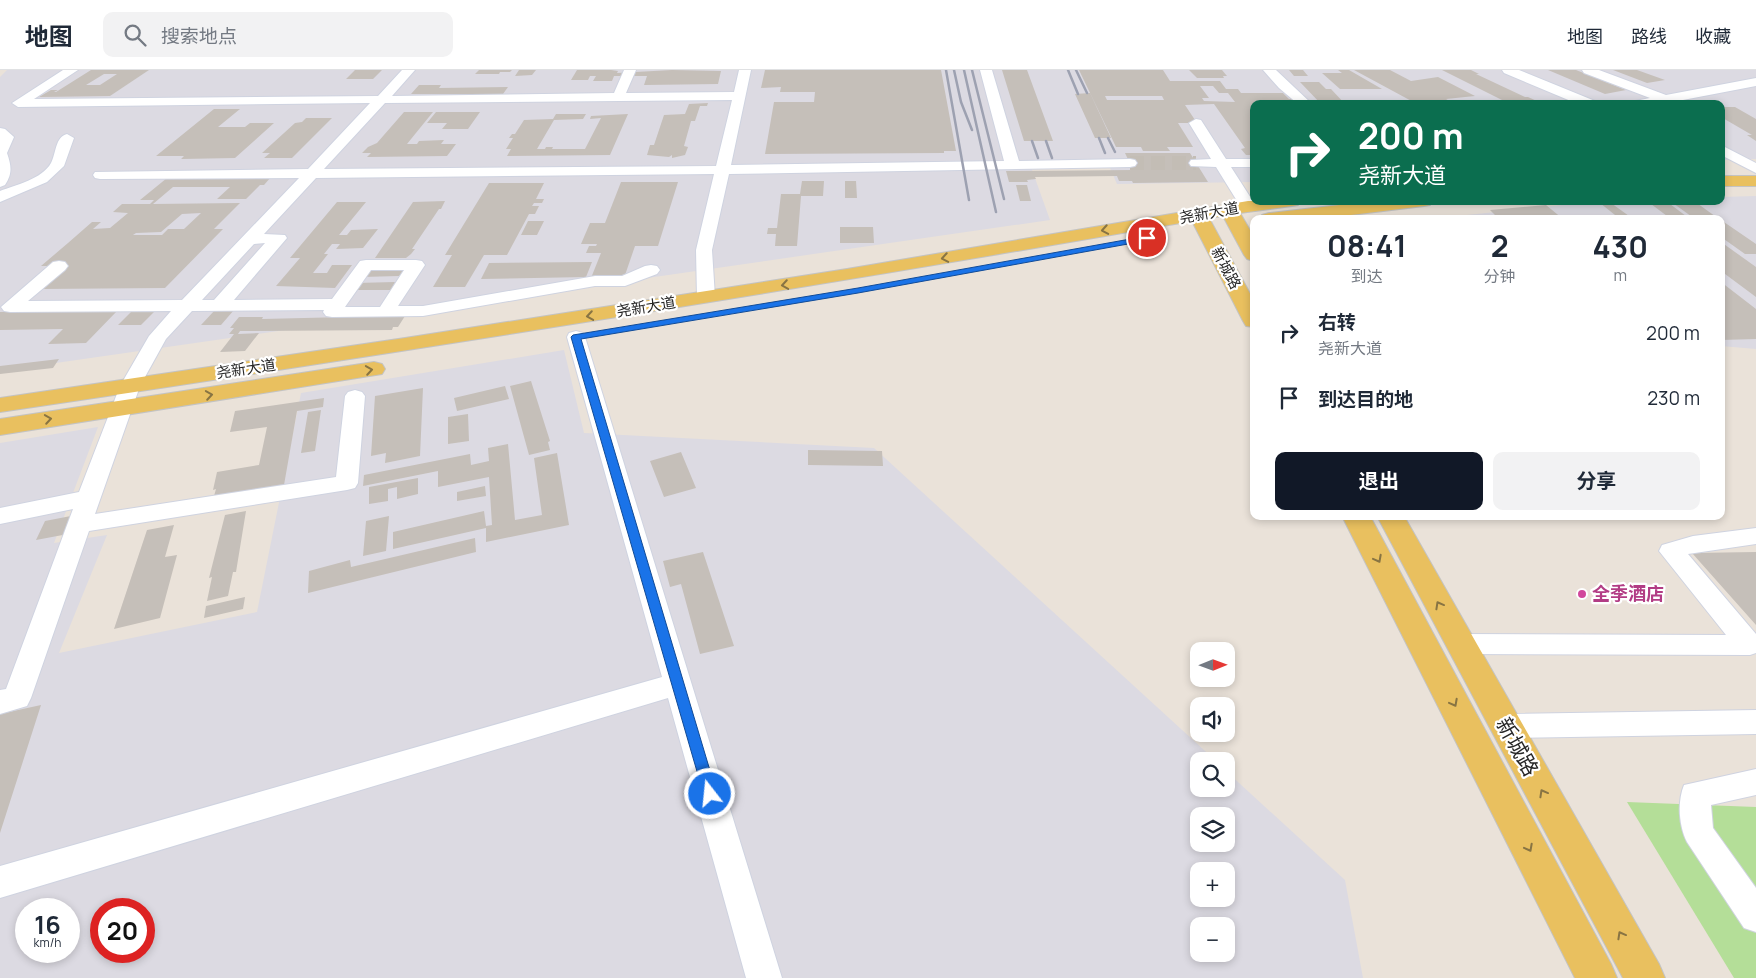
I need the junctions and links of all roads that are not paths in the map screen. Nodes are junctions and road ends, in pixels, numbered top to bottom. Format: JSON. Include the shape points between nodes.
{"nodes":[{"id":1,"x":51,"y":70,"type":"edge"},
{"id":2,"x":72,"y":70,"type":"edge"},
{"id":3,"x":409,"y":70,"type":"edge"},
{"id":4,"x":630,"y":70,"type":"edge"},
{"id":5,"x":745,"y":70,"type":"edge"},
{"id":6,"x":986,"y":70,"type":"edge"},
{"id":7,"x":1269,"y":70,"type":"edge"},
{"id":8,"x":1508,"y":70,"type":"edge"},
{"id":9,"x":1588,"y":70,"type":"edge"},
{"id":10,"x":1756,"y":82,"type":"edge"},
{"id":11,"x":8,"y":95,"type":"dead end"},
{"id":12,"x":739,"y":96,"type":"junction"},
{"id":13,"x":618,"y":98,"type":"junction"},
{"id":14,"x":381,"y":100,"type":"junction"},
{"id":15,"x":1301,"y":100,"type":"edge"},
{"id":16,"x":1580,"y":100,"type":"edge"},
{"id":17,"x":1665,"y":100,"type":"edge"},
{"id":18,"x":1673,"y":100,"type":"edge"},
{"id":19,"x":1196,"y":123,"type":"dead end"},
{"id":20,"x":0,"y":132,"type":"edge"},
{"id":21,"x":67,"y":138,"type":"dead end"},
{"id":22,"x":1725,"y":151,"type":"edge"},
{"id":23,"x":1130,"y":163,"type":"tunnel mouth"},
{"id":24,"x":1196,"y":163,"type":"tunnel mouth"},
{"id":25,"x":1221,"y":163,"type":"junction"},
{"id":26,"x":1250,"y":163,"type":"edge"},
{"id":27,"x":1013,"y":166,"type":"junction"},
{"id":28,"x":722,"y":170,"type":"junction"},
{"id":29,"x":1756,"y":170,"type":"edge"},
{"id":30,"x":1725,"y":171,"type":"edge"},
{"id":31,"x":313,"y":172,"type":"junction"},
{"id":32,"x":100,"y":175,"type":"dead end"},
{"id":33,"x":1756,"y":181,"type":"edge"},
{"id":34,"x":0,"y":182,"type":"edge"},
{"id":35,"x":1725,"y":182,"type":"edge"},
{"id":36,"x":0,"y":197,"type":"edge"},
{"id":37,"x":1278,"y":205,"type":"edge"},
{"id":38,"x":1389,"y":205,"type":"edge"},
{"id":39,"x":1242,"y":215,"type":"edge"},
{"id":40,"x":1303,"y":215,"type":"edge"},
{"id":41,"x":1201,"y":221,"type":"junction"},
{"id":42,"x":250,"y":239,"type":"junction"},
{"id":43,"x":1250,"y":242,"type":"edge"},
{"id":44,"x":59,"y":266,"type":"dead end"},
{"id":45,"x":650,"y":270,"type":"dead end"},
{"id":46,"x":706,"y":297,"type":"junction"},
{"id":47,"x":338,"y":304,"type":"junction"},
{"id":48,"x":219,"y":305,"type":"junction"},
{"id":49,"x":186,"y":306,"type":"junction"},
{"id":50,"x":385,"y":312,"type":"junction"},
{"id":51,"x":1250,"y":313,"type":"edge"},
{"id":52,"x":576,"y":337,"type":"junction"},
{"id":53,"x":130,"y":386,"type":"junction"},
{"id":54,"x":355,"y":396,"type":"dead end"},
{"id":55,"x":0,"y":405,"type":"edge"},
{"id":56,"x":121,"y":408,"type":"junction"},
{"id":57,"x":0,"y":427,"type":"edge"},
{"id":58,"x":89,"y":498,"type":"junction"},
{"id":59,"x":0,"y":516,"type":"edge"},
{"id":60,"x":1358,"y":520,"type":"edge"},
{"id":61,"x":1392,"y":520,"type":"edge"},
{"id":62,"x":80,"y":524,"type":"junction"},
{"id":63,"x":1756,"y":536,"type":"edge"},
{"id":64,"x":1460,"y":644,"type":"junction"},
{"id":65,"x":1753,"y":648,"type":"edge"},
{"id":66,"x":678,"y":684,"type":"junction"},
{"id":67,"x":0,"y":702,"type":"edge"},
{"id":68,"x":1754,"y":725,"type":"edge"},
{"id":69,"x":1506,"y":726,"type":"junction"},
{"id":70,"x":1756,"y":782,"type":"edge"},
{"id":71,"x":0,"y":882,"type":"edge"},
{"id":72,"x":1756,"y":916,"type":"edge"},
{"id":73,"x":764,"y":978,"type":"edge"},
{"id":74,"x":1597,"y":978,"type":"edge"},
{"id":75,"x":1645,"y":978,"type":"edge"}],
"edges":[{"from":1,"to":11,"type":"lane"},
{"from":2,"to":14,"type":"lane","via":[[18,104]]},
{"from":3,"to":14,"type":"lane"},
{"from":4,"to":13,"type":"lane"},
{"from":5,"to":12,"type":"lane"},
{"from":6,"to":27,"type":"lane"},
{"from":7,"to":15,"type":"lane"},
{"from":8,"to":16,"type":"lane"},
{"from":9,"to":17,"type":"lane"},
{"from":10,"to":18,"type":"lane"},
{"from":12,"to":13,"type":"lane"},
{"from":12,"to":28,"type":"lane"},
{"from":13,"to":14,"type":"lane"},
{"from":14,"to":31,"type":"lane"},
{"from":19,"to":25,"type":"lane"},
{"from":20,"to":34,"type":"lane","via":[[7,137],[0,153],[5,168]]},
{"from":21,"to":36,"type":"lane","via":[[57,166],[42,179]]},
{"from":22,"to":29,"type":"lane"},
{"from":23,"to":27,"type":"lane"},
{"from":24,"to":25,"type":"lane"},
{"from":25,"to":26,"type":"lane"},
{"from":25,"to":39,"type":"lane"},
{"from":27,"to":28,"type":"lane"},
{"from":28,"to":31,"type":"lane"},
{"from":28,"to":46,"type":"lane","via":[[704,250]]},
{"from":29,"to":30,"type":"main road"},
{"from":31,"to":32,"type":"lane"},
{"from":31,"to":42,"type":"lane"},
{"from":33,"to":35,"type":"main road"},
{"from":37,"to":39,"type":"main road","name":"尧新大道"},
{"from":38,"to":40,"type":"main road"},
{"from":39,"to":41,"type":"main road","name":"尧新大道"},
{"from":39,"to":43,"type":"main road","name":"新城路"},
{"from":41,"to":46,"type":"main road","name":"尧新大道","one_way":true},
{"from":41,"to":51,"type":"main road","name":"新城路"},
{"from":41,"to":52,"type":"main road","name":"尧新大道","via":[[858,290]]},
{"from":42,"to":48,"type":"lane","via":[[279,238]]},
{"from":42,"to":49,"type":"lane"},
{"from":44,"to":49,"type":"lane","via":[[10,307]]},
{"from":45,"to":50,"type":"lane","via":[[625,281],[595,281],[423,311]]},
{"from":46,"to":53,"type":"main road","name":"尧新大道","one_way":true},
{"from":47,"to":48,"type":"lane"},
{"from":47,"to":50,"type":"lane","via":[[332,312]]},
{"from":47,"to":50,"type":"lane","via":[[366,265],[416,265]]},
{"from":48,"to":49,"type":"lane"},
{"from":49,"to":53,"type":"lane","via":[[158,336]]},
{"from":56,"to":52,"type":"main road","name":"尧新大道","one_way":true},
{"from":52,"to":66,"type":"lane"},
{"from":53,"to":55,"type":"main road","name":"尧新大道"},
{"from":53,"to":56,"type":"lane"},
{"from":54,"to":62,"type":"lane","via":[[347,483]]},
{"from":57,"to":56,"type":"main road","name":"尧新大道","one_way":true},
{"from":56,"to":58,"type":"lane"},
{"from":58,"to":59,"type":"lane"},
{"from":58,"to":62,"type":"lane"},
{"from":60,"to":74,"type":"main road","name":"新城路","one_way":true},
{"from":64,"to":61,"type":"main road","name":"新城路","one_way":true},
{"from":62,"to":67,"type":"lane","via":[[17,698]]},
{"from":63,"to":65,"type":"lane","via":[[1693,544],[1671,551]]},
{"from":64,"to":65,"type":"lane"},
{"from":64,"to":69,"type":"main road","name":"新城路"},
{"from":66,"to":71,"type":"lane"},
{"from":66,"to":73,"type":"lane"},
{"from":68,"to":69,"type":"lane"},
{"from":75,"to":69,"type":"main road","name":"新城路","one_way":true},
{"from":70,"to":72,"type":"lane","via":[[1695,795],[1698,832]]}]}
